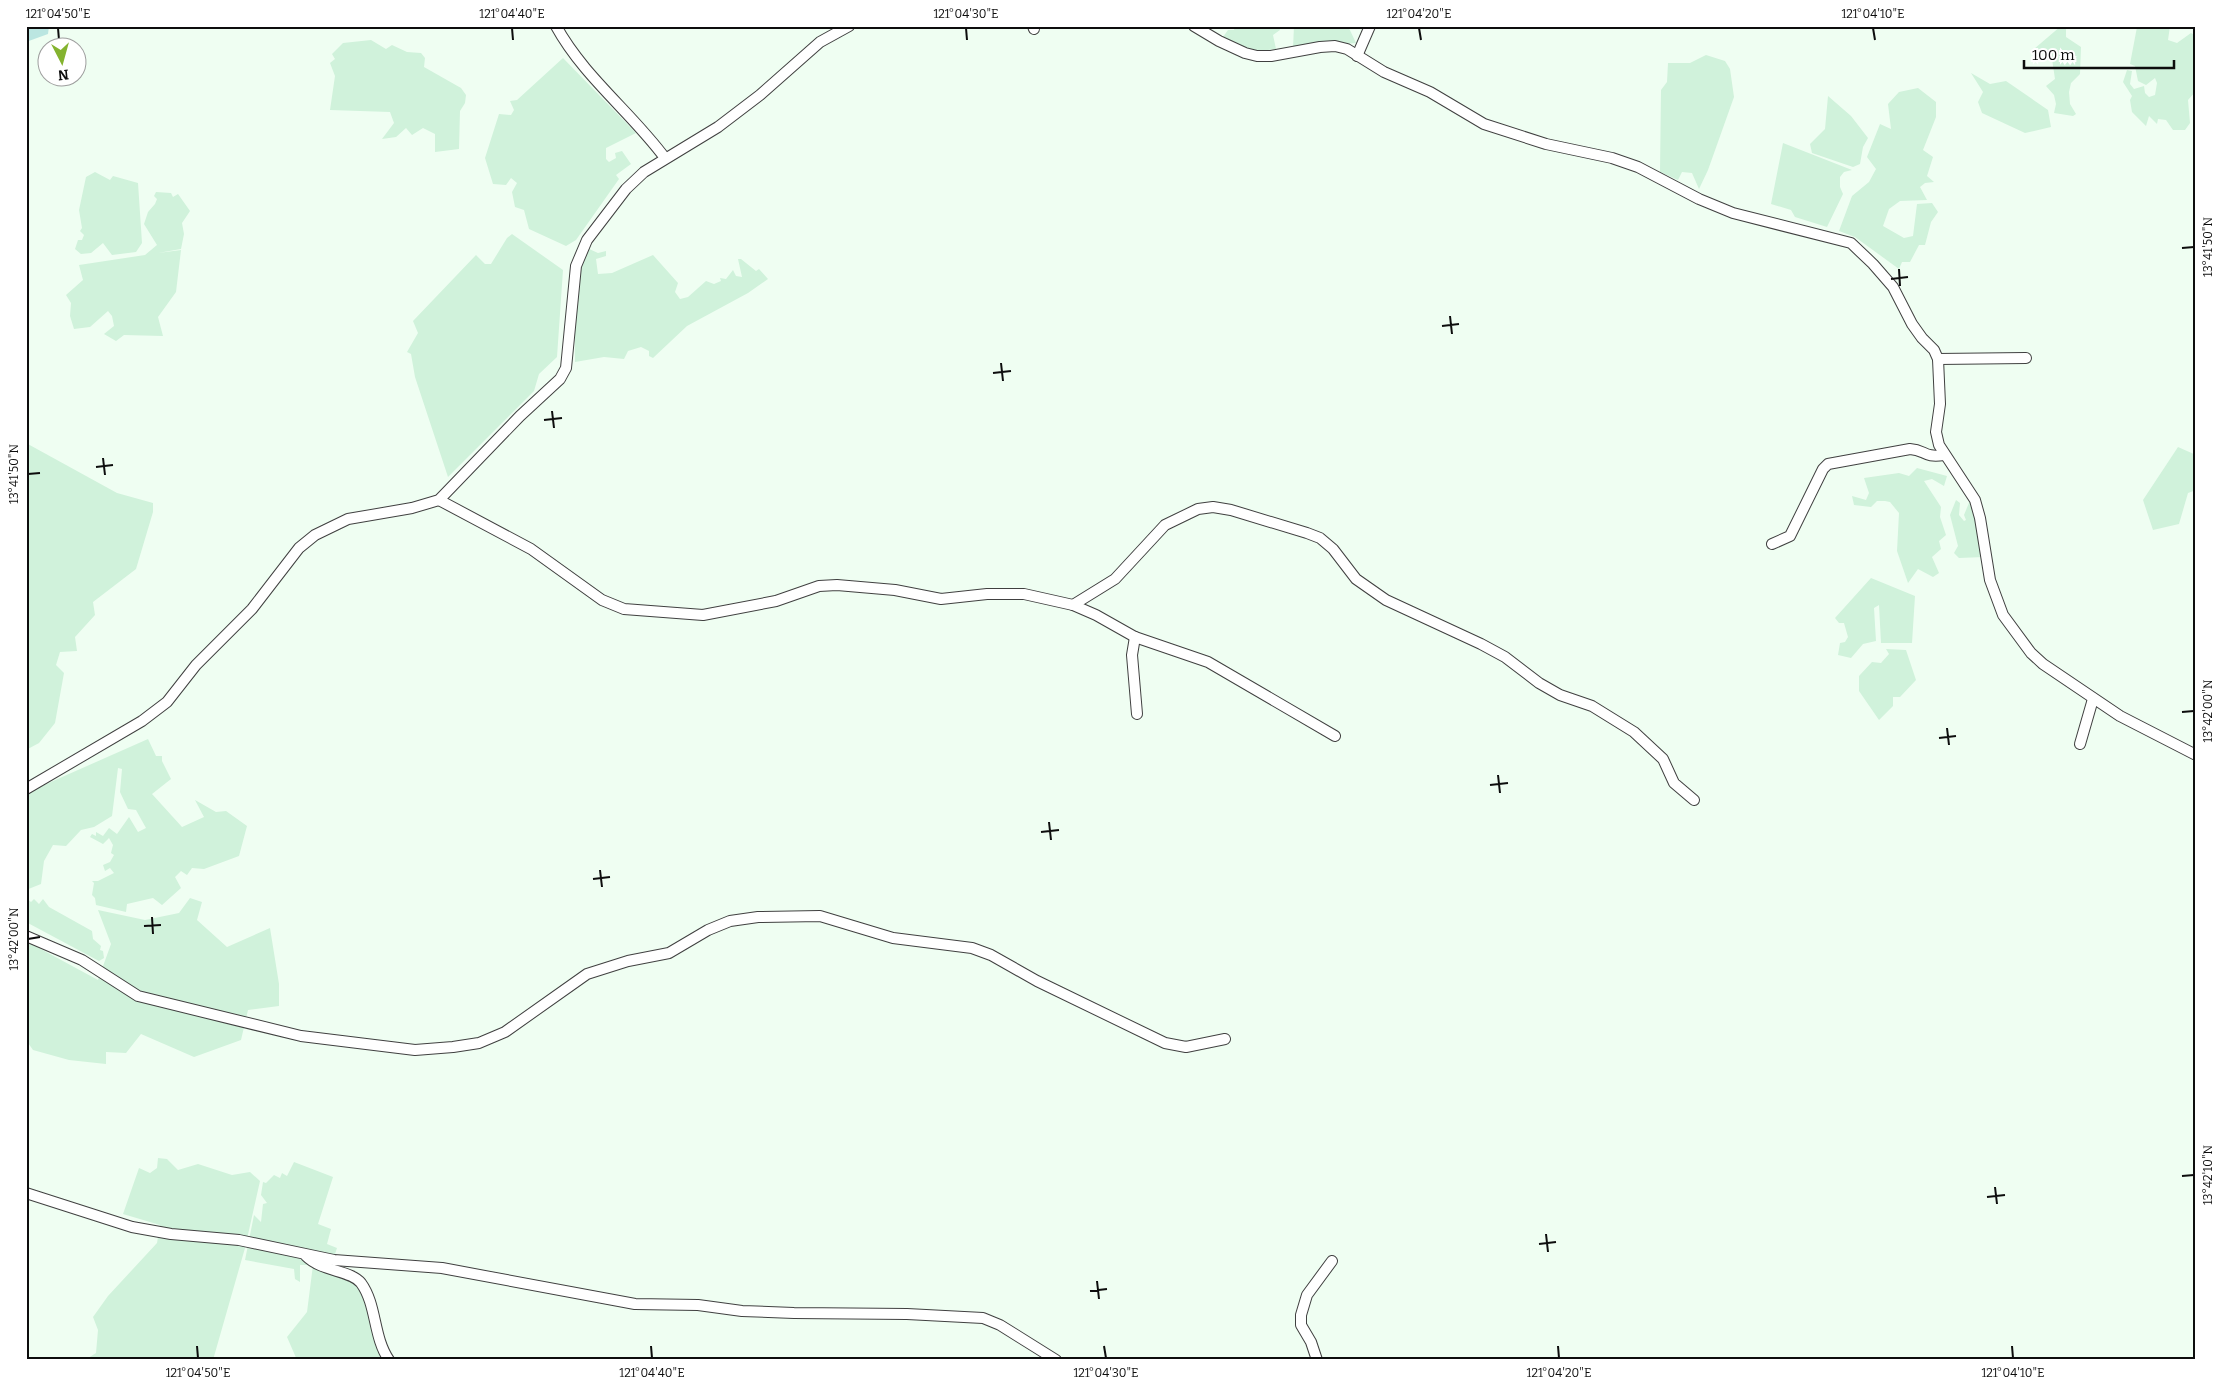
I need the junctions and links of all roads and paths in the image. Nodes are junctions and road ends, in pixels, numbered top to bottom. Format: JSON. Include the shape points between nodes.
{"nodes":[{"id":1,"x":556,"y":26,"type":"edge"},
{"id":2,"x":849,"y":26,"type":"edge"},
{"id":3,"x":1194,"y":26,"type":"edge"},
{"id":4,"x":1370,"y":26,"type":"edge"},
{"id":5,"x":1357,"y":56,"type":"junction"},
{"id":6,"x":665,"y":158,"type":"junction"},
{"id":7,"x":2026,"y":358,"type":"dead end"},
{"id":8,"x":1938,"y":359,"type":"junction"},
{"id":9,"x":1944,"y":455,"type":"junction"},
{"id":10,"x":439,"y":500,"type":"junction"},
{"id":11,"x":1772,"y":544,"type":"dead end"},
{"id":12,"x":1073,"y":605,"type":"junction"},
{"id":13,"x":1135,"y":637,"type":"junction"},
{"id":14,"x":2093,"y":699,"type":"junction"},
{"id":15,"x":1137,"y":714,"type":"dead end"},
{"id":16,"x":1335,"y":736,"type":"dead end"},
{"id":17,"x":2080,"y":744,"type":"dead end"},
{"id":18,"x":2196,"y":755,"type":"edge"},
{"id":19,"x":26,"y":789,"type":"edge"},
{"id":20,"x":1694,"y":800,"type":"dead end"},
{"id":21,"x":26,"y":936,"type":"edge"},
{"id":22,"x":1225,"y":1039,"type":"dead end"},
{"id":23,"x":26,"y":1194,"type":"edge"},
{"id":24,"x":306,"y":1255,"type":"junction"},
{"id":25,"x":1332,"y":1261,"type":"dead end"},
{"id":26,"x":389,"y":1360,"type":"edge"},
{"id":27,"x":1056,"y":1360,"type":"edge"},
{"id":28,"x":1317,"y":1360,"type":"edge"}],
"edges":[{"from":1,"to":6,"type":"street","via":[[580,64],[648,135]]},
{"from":2,"to":6,"type":"street","via":[[820,42],[718,127]]},
{"from":3,"to":5,"type":"street","via":[[1219,41],[1257,56],[1336,46]]},
{"from":4,"to":5,"type":"street"},
{"from":5,"to":8,"type":"street","via":[[1430,92],[1484,124],[1546,144],[1638,167],[1733,213],[1850,243],[1874,264],[1892,287],[1912,324]]},
{"from":6,"to":10,"type":"street","via":[[626,189],[588,240],[576,266],[566,368],[560,378]]},
{"from":7,"to":8,"type":"street"},
{"from":8,"to":9,"type":"street","via":[[1940,404],[1936,432]]},
{"from":9,"to":11,"type":"street","via":[[1931,457],[1910,449],[1828,464],[1790,536]]},
{"from":9,"to":14,"type":"street","via":[[1975,500],[1990,580],[2003,615],[2031,653]]},
{"from":10,"to":12,"type":"street","via":[[531,549],[602,600],[624,609],[703,615],[768,603],[819,586],[837,585],[895,590],[942,599],[1024,594]]},
{"from":10,"to":19,"type":"street","via":[[348,519],[315,535],[299,548],[252,609],[196,665],[167,702],[142,721]]},
{"from":12,"to":13,"type":"street"},
{"from":12,"to":20,"type":"street","via":[[1115,579],[1165,525],[1198,510],[1213,507],[1231,510],[1307,533],[1320,538],[1333,549],[1356,579],[1386,600],[1481,644],[1505,657],[1539,683],[1560,695],[1592,706],[1634,732],[1663,759],[1674,783]]},
{"from":13,"to":15,"type":"street","via":[[1132,655]]},
{"from":13,"to":16,"type":"street","via":[[1208,662]]},
{"from":14,"to":17,"type":"street"},
{"from":14,"to":18,"type":"street"},
{"from":21,"to":22,"type":"street","via":[[82,960],[138,996],[302,1036],[415,1050],[453,1047],[488,1039],[505,1032],[587,974],[669,953],[730,921],[820,916],[893,938],[972,948],[991,954],[1165,1043],[1186,1047]]},
{"from":23,"to":24,"type":"street","via":[[132,1228],[239,1240]]},
{"from":24,"to":26,"type":"street","via":[[323,1268],[360,1282],[379,1343]]},
{"from":24,"to":27,"type":"street","via":[[442,1268],[635,1304],[698,1305],[794,1313],[983,1318]]},
{"from":25,"to":28,"type":"street","via":[[1308,1295],[1301,1315],[1301,1325],[1312,1342]]}]}
